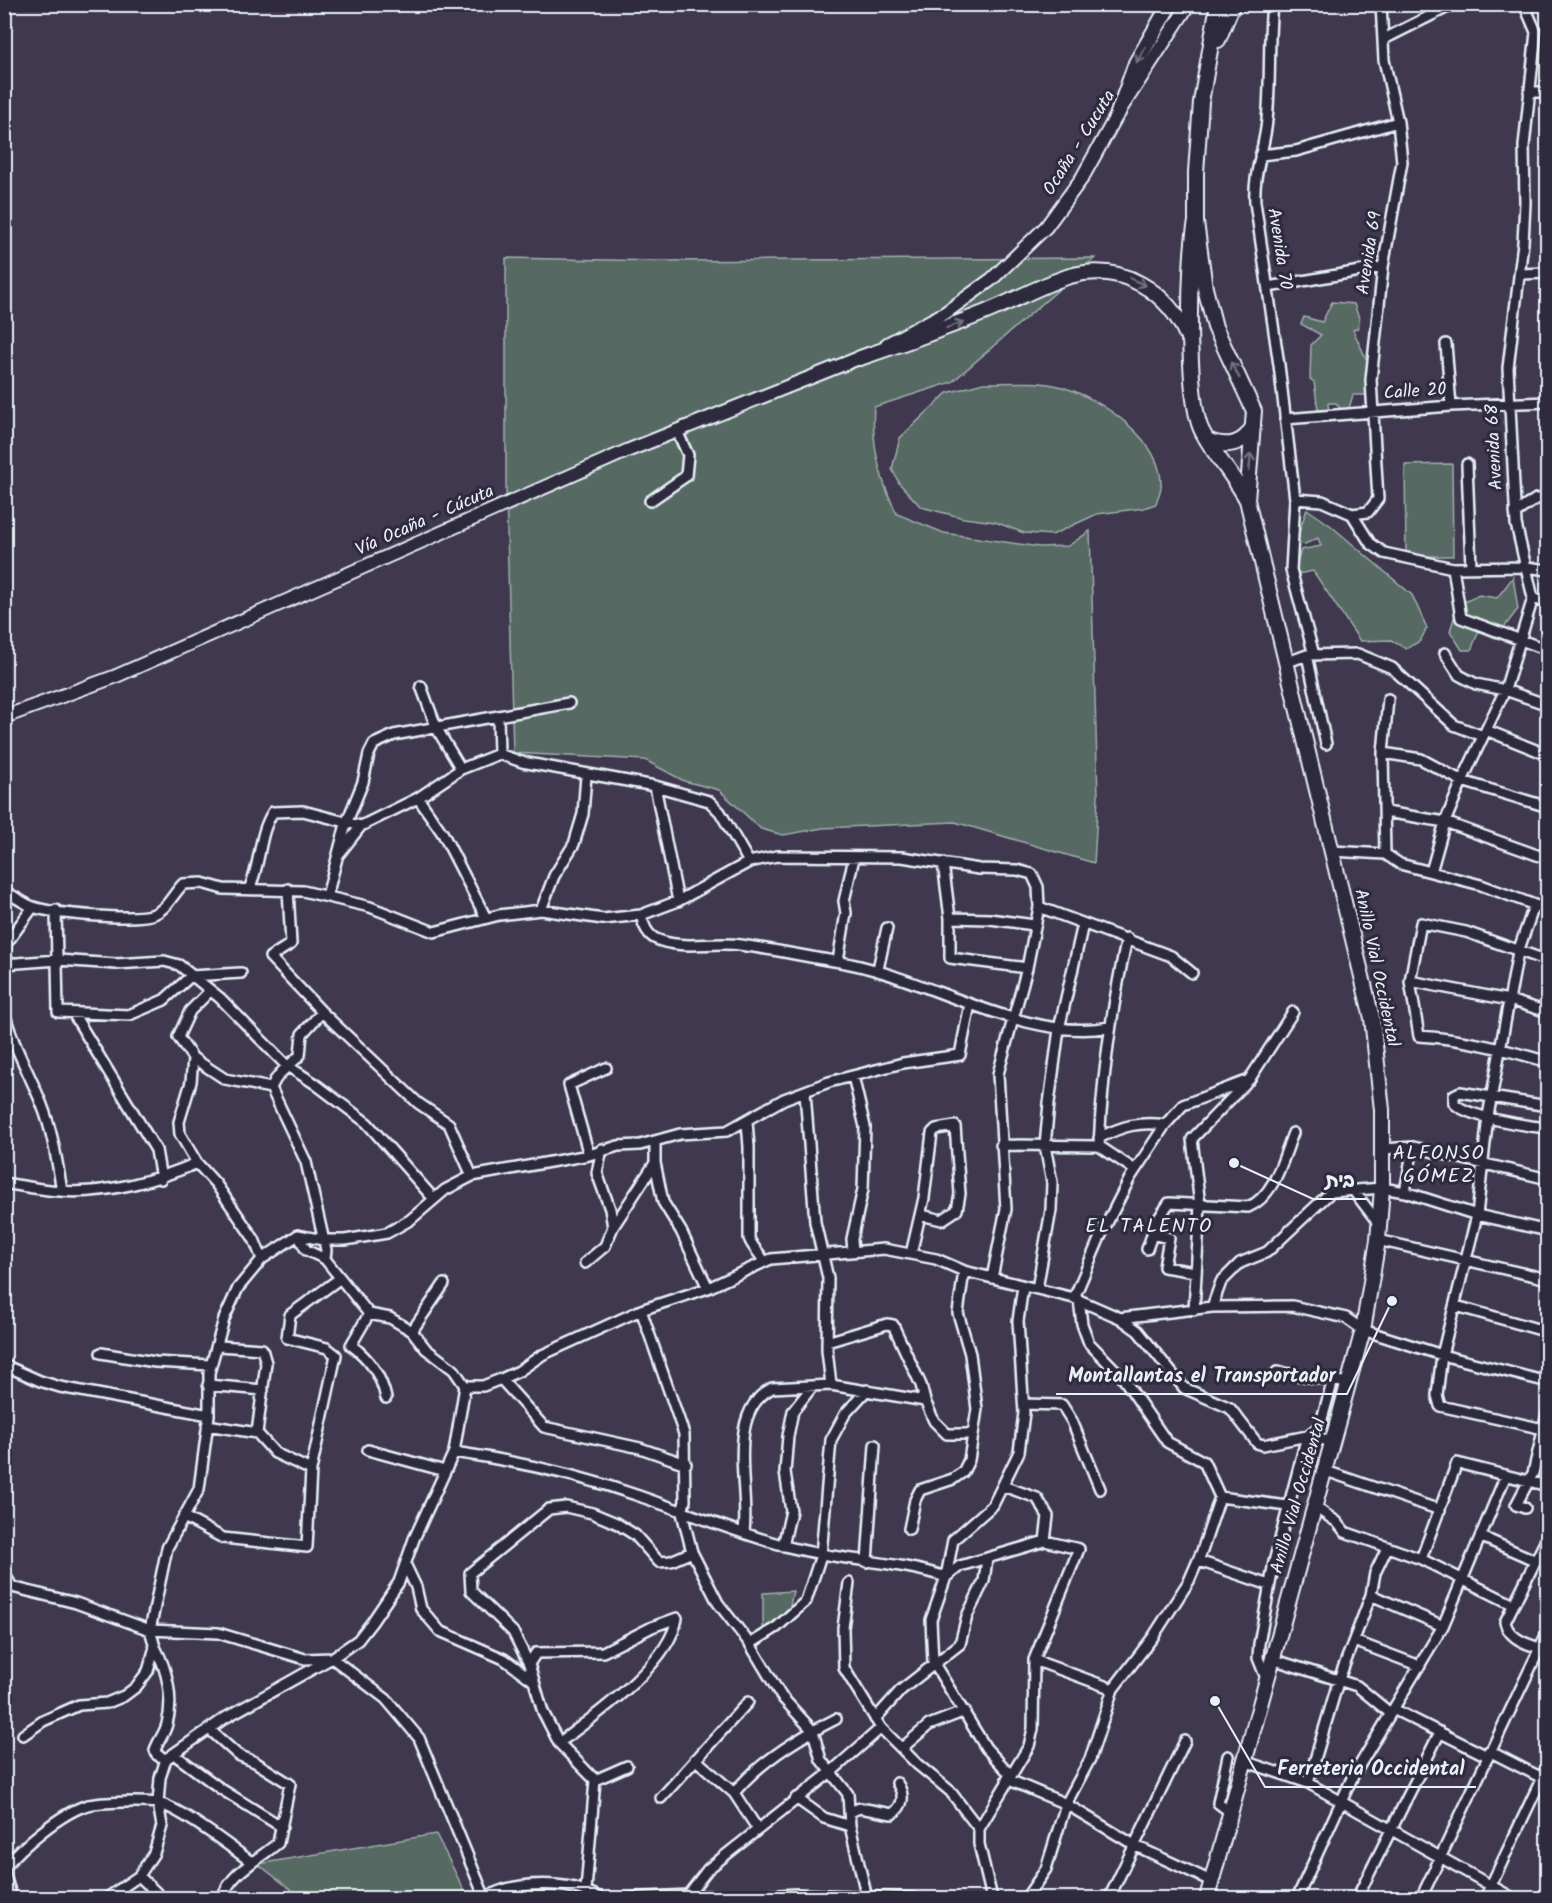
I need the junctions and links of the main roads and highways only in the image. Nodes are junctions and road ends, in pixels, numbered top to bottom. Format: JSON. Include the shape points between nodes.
{"nodes":[{"id":1,"x":1170,"y":4,"type":"edge"},
{"id":2,"x":1189,"y":4,"type":"edge"},
{"id":3,"x":1218,"y":4,"type":"edge"},
{"id":4,"x":1233,"y":4,"type":"edge"},
{"id":5,"x":1207,"y":67,"type":"junction"},
{"id":6,"x":1118,"y":113,"type":"junction"},
{"id":7,"x":1196,"y":222,"type":"junction"},
{"id":8,"x":1191,"y":345,"type":"junction"},
{"id":9,"x":860,"y":358,"type":"junction"},
{"id":10,"x":1254,"y":424,"type":"junction"},
{"id":11,"x":1207,"y":440,"type":"junction"},
{"id":12,"x":1247,"y":500,"type":"junction"},
{"id":13,"x":4,"y":717,"type":"edge"},
{"id":14,"x":1206,"y":1899,"type":"edge"}],
"edges":[{"from":1,"to":6,"type":"highway","one_way":true,"via":[[1136,63]]},
{"from":2,"to":6,"type":"main road","name":"Ocaña - Cucuta"},
{"from":3,"to":5,"type":"highway","name":"Anillo Vial Occidental"},
{"from":4,"to":5,"type":"highway"},
{"from":5,"to":7,"type":"highway","name":"Anillo Vial Occidental","via":[[1197,157]]},
{"from":6,"to":9,"type":"main road","name":"Ocaña - Cucuta","via":[[1082,178],[1023,252],[945,314]]},
{"from":7,"to":8,"type":"highway","name":"Anillo Vial Occidental","via":[[1191,244]]},
{"from":10,"to":7,"type":"highway","name":"Anillo Vial Occidental","one_way":true,"via":[[1252,402],[1223,346],[1209,306]]},
{"from":9,"to":8,"type":"highway","one_way":true,"via":[[962,322],[1070,276],[1092,273],[1132,279],[1151,289],[1180,318]]},
{"from":8,"to":11,"type":"highway","name":"Anillo Vial Occidental","via":[[1197,416]]},
{"from":9,"to":13,"type":"main road","name":"Vía Ocaña - Cúcuta","via":[[676,431],[114,677]]},
{"from":10,"to":11,"type":"highway","via":[[1235,443],[1225,445]]},
{"from":12,"to":10,"type":"highway","name":"Anillo Vial Occidental","one_way":true},
{"from":11,"to":12,"type":"highway","name":"Anillo Vial Occidental"},
{"from":12,"to":14,"type":"highway","name":"Anillo Vial Occidental","via":[[1371,1018],[1382,1110],[1382,1188],[1363,1330]]}]}
